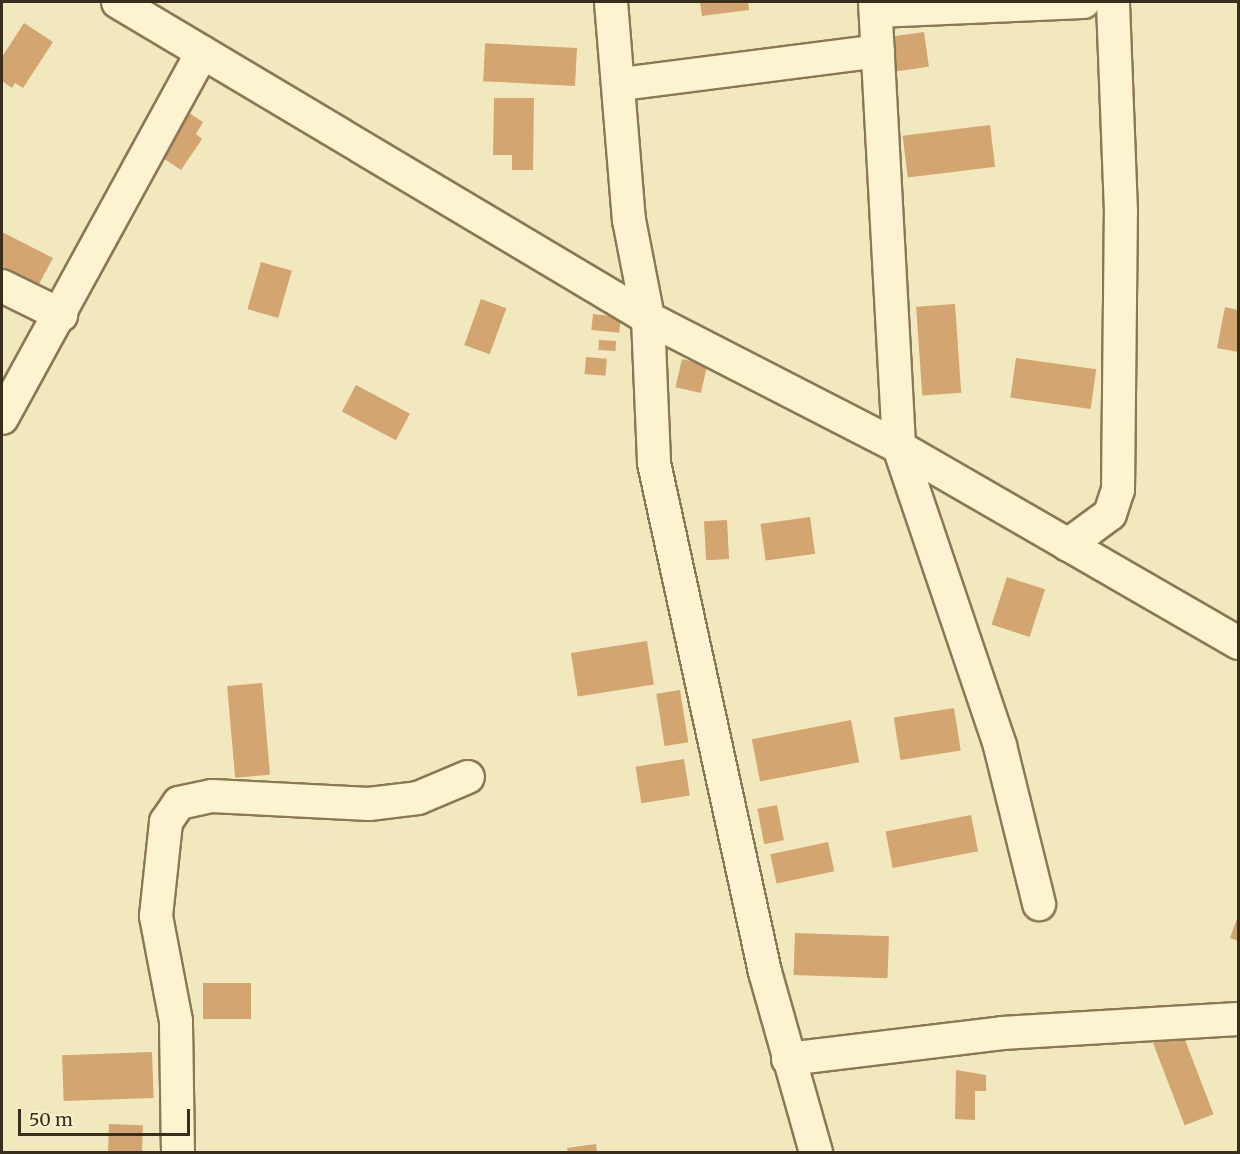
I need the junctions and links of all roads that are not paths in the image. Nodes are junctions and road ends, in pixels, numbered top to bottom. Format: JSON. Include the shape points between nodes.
{"nodes":[{"id":1,"x":118,"y":2,"type":"edge"},
{"id":2,"x":611,"y":2,"type":"edge"},
{"id":3,"x":1084,"y":2,"type":"edge"},
{"id":4,"x":1113,"y":2,"type":"edge"},
{"id":5,"x":875,"y":6,"type":"edge"},
{"id":6,"x":878,"y":51,"type":"junction"},
{"id":7,"x":201,"y":52,"type":"junction"},
{"id":8,"x":621,"y":84,"type":"junction"},
{"id":9,"x":2,"y":286,"type":"edge"},
{"id":10,"x":61,"y":315,"type":"junction"},
{"id":11,"x":648,"y":318,"type":"junction"},
{"id":12,"x":2,"y":418,"type":"edge"},
{"id":13,"x":899,"y":447,"type":"junction"},
{"id":14,"x":1068,"y":545,"type":"junction"},
{"id":15,"x":1239,"y":644,"type":"edge"},
{"id":16,"x":468,"y":777,"type":"dead end"},
{"id":17,"x":1039,"y":903,"type":"dead end"},
{"id":18,"x":1239,"y":1019,"type":"edge"},
{"id":19,"x":788,"y":1059,"type":"junction"},
{"id":20,"x":178,"y":1152,"type":"edge"},
{"id":21,"x":816,"y":1152,"type":"edge"}],
"edges":[{"from":1,"to":7,"type":"street"},
{"from":2,"to":8,"type":"street"},
{"from":3,"to":5,"type":"street"},
{"from":4,"to":14,"type":"street","via":[[1121,212],[1118,489],[1110,514]]},
{"from":5,"to":6,"type":"street"},
{"from":6,"to":8,"type":"street"},
{"from":6,"to":13,"type":"street"},
{"from":7,"to":10,"type":"street"},
{"from":7,"to":11,"type":"street"},
{"from":8,"to":11,"type":"street","via":[[629,220]]},
{"from":9,"to":10,"type":"street"},
{"from":10,"to":12,"type":"street"},
{"from":11,"to":13,"type":"street"},
{"from":11,"to":19,"type":"street","via":[[654,463]]},
{"from":13,"to":14,"type":"street"},
{"from":13,"to":17,"type":"street","via":[[1000,746]]},
{"from":14,"to":15,"type":"street"},
{"from":16,"to":20,"type":"street","via":[[418,798],[369,804],[212,796],[179,803],[166,822],[156,898],[176,1022]]},
{"from":18,"to":19,"type":"street","via":[[1002,1033]]},
{"from":19,"to":21,"type":"street"}]}
